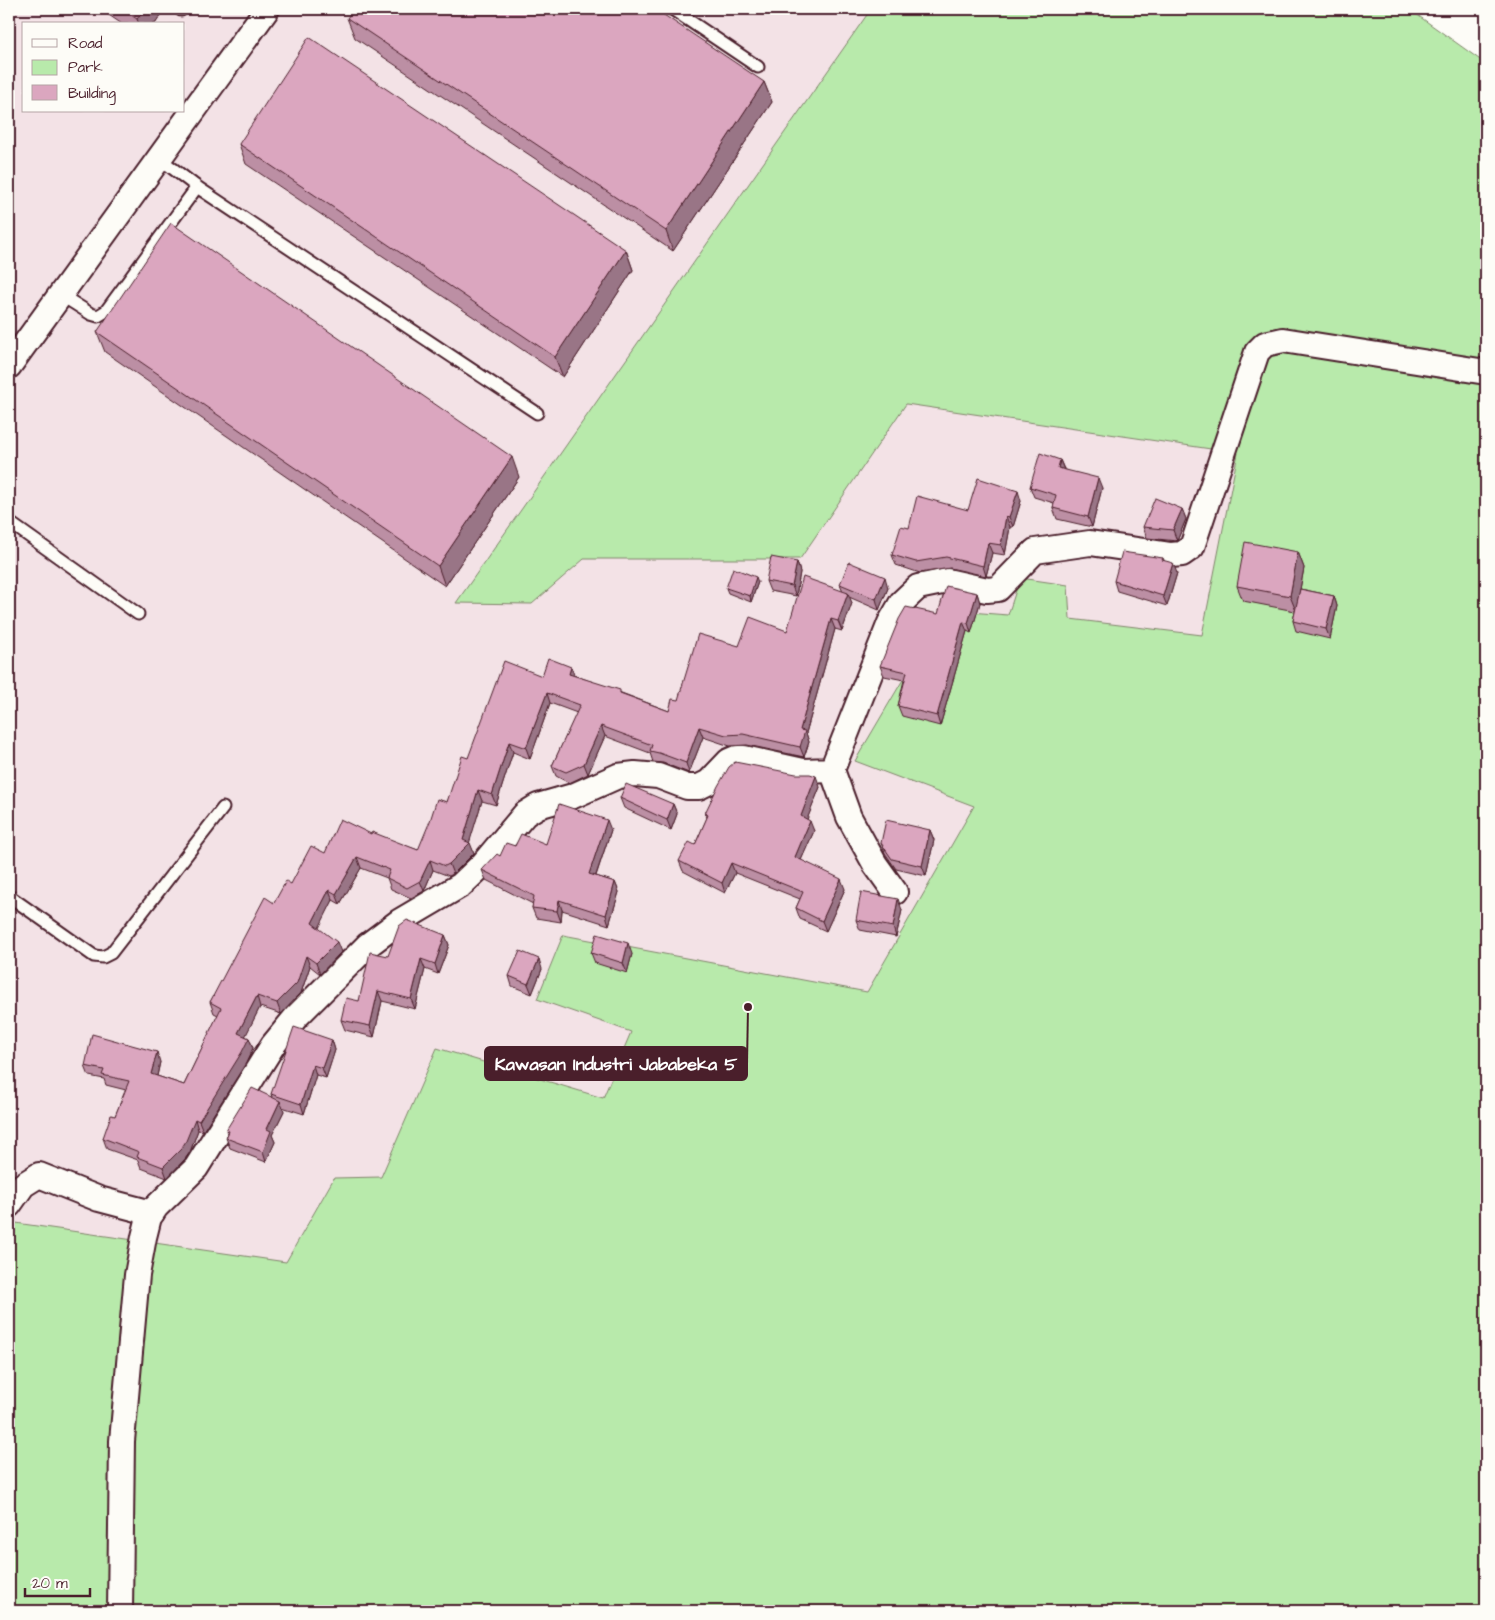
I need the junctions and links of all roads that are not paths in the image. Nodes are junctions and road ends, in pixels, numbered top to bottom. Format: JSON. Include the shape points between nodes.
{"nodes":[{"id":1,"x":267,"y":9,"type":"edge"},
{"id":2,"x":672,"y":9,"type":"edge"},
{"id":3,"x":758,"y":67,"type":"dead end"},
{"id":4,"x":159,"y":158,"type":"junction"},
{"id":5,"x":197,"y":187,"type":"junction"},
{"id":6,"x":60,"y":295,"type":"junction"},
{"id":7,"x":9,"y":366,"type":"edge"},
{"id":8,"x":1486,"y":372,"type":"edge"},
{"id":9,"x":538,"y":412,"type":"dead end"},
{"id":10,"x":9,"y":522,"type":"edge"},
{"id":11,"x":138,"y":614,"type":"dead end"},
{"id":12,"x":832,"y":770,"type":"junction"},
{"id":13,"x":223,"y":808,"type":"dead end"},
{"id":14,"x":895,"y":892,"type":"dead end"},
{"id":15,"x":9,"y":896,"type":"edge"},
{"id":16,"x":9,"y":1205,"type":"edge"},
{"id":17,"x":152,"y":1213,"type":"junction"},
{"id":18,"x":120,"y":1611,"type":"edge"}],
"edges":[{"from":1,"to":4,"type":"street"},
{"from":2,"to":3,"type":"lane"},
{"from":4,"to":5,"type":"lane"},
{"from":4,"to":6,"type":"street"},
{"from":5,"to":6,"type":"lane","via":[[106,311],[98,316],[91,314]]},
{"from":5,"to":9,"type":"lane"},
{"from":6,"to":7,"type":"street"},
{"from":8,"to":12,"type":"street","via":[[1283,340],[1265,344],[1257,352],[1192,547],[1182,554],[1090,543],[1035,551],[998,589],[987,590],[947,581],[918,587],[902,602],[890,623]]},
{"from":10,"to":11,"type":"lane"},
{"from":12,"to":14,"type":"street","via":[[848,817],[874,864]]},
{"from":12,"to":17,"type":"street","via":[[785,768],[736,758],[699,787],[687,787],[658,776],[618,776],[525,814],[461,885],[400,920],[368,945],[296,1017],[273,1044],[196,1168]]},
{"from":13,"to":15,"type":"lane","via":[[111,953],[103,957],[94,956]]},
{"from":16,"to":17,"type":"street","via":[[23,1185],[39,1175],[99,1198]]},
{"from":17,"to":18,"type":"street","via":[[137,1275],[122,1441]]}]}
